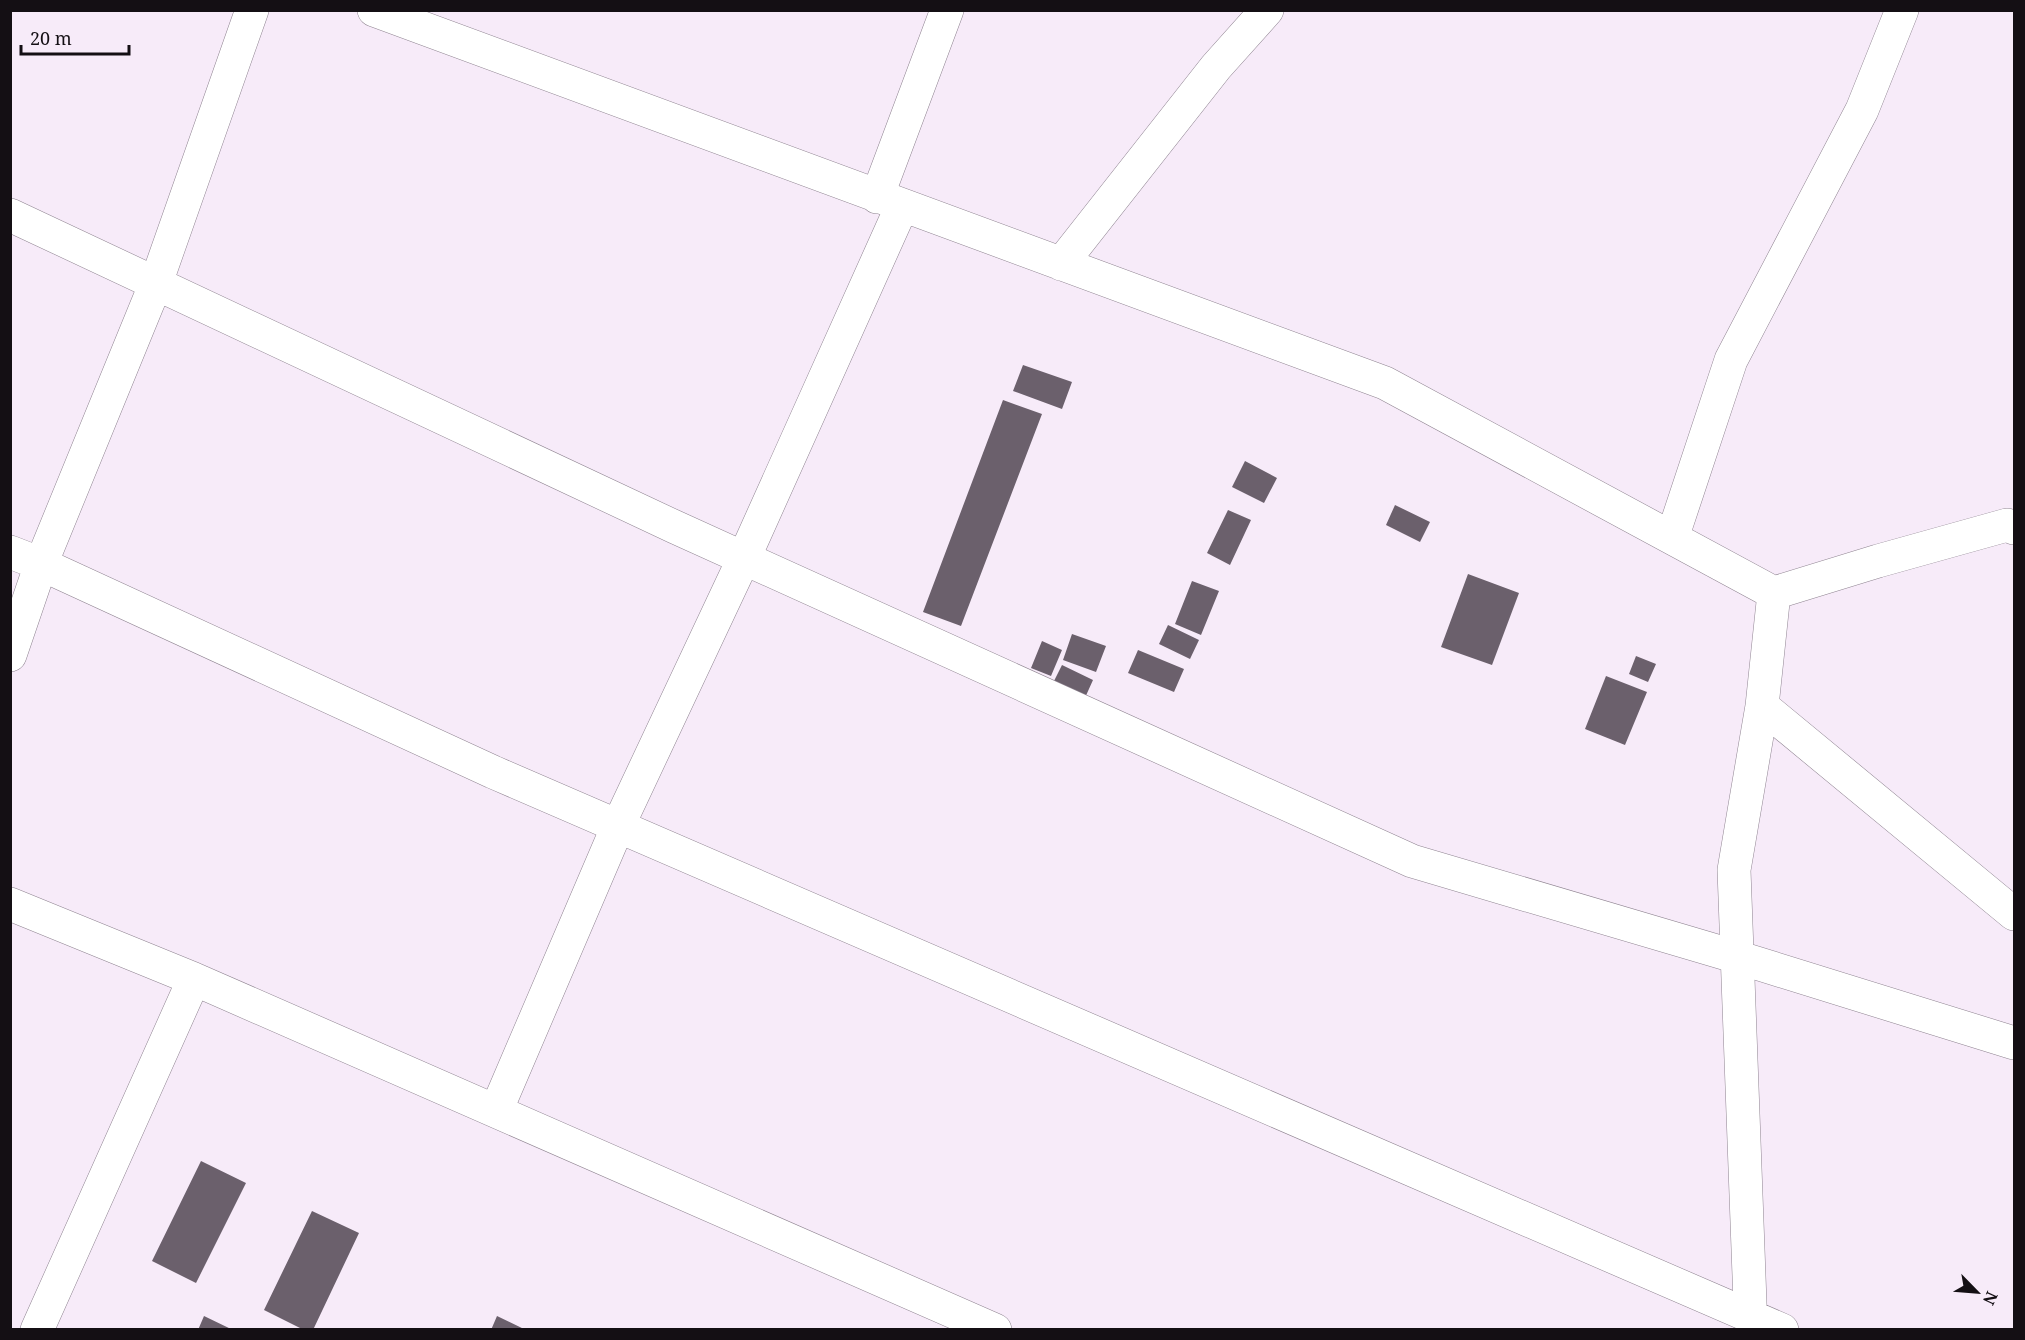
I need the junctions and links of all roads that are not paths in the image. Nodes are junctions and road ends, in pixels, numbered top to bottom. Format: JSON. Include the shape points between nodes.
{"nodes":[{"id":1,"x":252,"y":10,"type":"edge"},
{"id":2,"x":374,"y":10,"type":"edge"},
{"id":3,"x":947,"y":10,"type":"edge"},
{"id":4,"x":1268,"y":10,"type":"edge"},
{"id":5,"x":1902,"y":10,"type":"edge"},
{"id":6,"x":889,"y":201,"type":"junction"},
{"id":7,"x":10,"y":215,"type":"edge"},
{"id":8,"x":1061,"y":264,"type":"junction"},
{"id":9,"x":156,"y":283,"type":"junction"},
{"id":10,"x":2014,"y":528,"type":"edge"},
{"id":11,"x":1672,"y":538,"type":"junction"},
{"id":12,"x":10,"y":552,"type":"edge"},
{"id":13,"x":744,"y":558,"type":"junction"},
{"id":14,"x":41,"y":564,"type":"junction"},
{"id":15,"x":1774,"y":593,"type":"junction"},
{"id":16,"x":10,"y":655,"type":"edge"},
{"id":17,"x":1762,"y":706,"type":"junction"},
{"id":18,"x":618,"y":826,"type":"junction"},
{"id":19,"x":10,"y":904,"type":"edge"},
{"id":20,"x":2014,"y":914,"type":"edge"},
{"id":21,"x":1737,"y":957,"type":"junction"},
{"id":22,"x":194,"y":979,"type":"junction"},
{"id":23,"x":2014,"y":1043,"type":"edge"},
{"id":24,"x":496,"y":1111,"type":"junction"},
{"id":25,"x":10,"y":1320,"type":"edge"},
{"id":26,"x":1751,"y":1323,"type":"edge"},
{"id":27,"x":34,"y":1329,"type":"edge"},
{"id":28,"x":995,"y":1329,"type":"edge"},
{"id":29,"x":1782,"y":1329,"type":"edge"}],
"edges":[{"from":1,"to":9,"type":"street"},
{"from":2,"to":6,"type":"street"},
{"from":3,"to":6,"type":"street"},
{"from":4,"to":8,"type":"street","via":[[1216,67]]},
{"from":5,"to":11,"type":"street","via":[[1862,110],[1731,360]]},
{"from":6,"to":8,"type":"street"},
{"from":6,"to":13,"type":"street"},
{"from":7,"to":9,"type":"street"},
{"from":8,"to":11,"type":"street","via":[[1385,383]]},
{"from":9,"to":13,"type":"street"},
{"from":9,"to":14,"type":"street"},
{"from":10,"to":15,"type":"street","via":[[2007,525]]},
{"from":11,"to":15,"type":"street"},
{"from":12,"to":14,"type":"street"},
{"from":13,"to":18,"type":"street"},
{"from":13,"to":21,"type":"street","via":[[1412,861]]},
{"from":14,"to":16,"type":"street"},
{"from":14,"to":18,"type":"street"},
{"from":15,"to":17,"type":"street"},
{"from":17,"to":20,"type":"street"},
{"from":17,"to":21,"type":"street","via":[[1734,870]]},
{"from":18,"to":24,"type":"street"},
{"from":18,"to":26,"type":"street"},
{"from":19,"to":22,"type":"street"},
{"from":21,"to":23,"type":"street"},
{"from":21,"to":26,"type":"street"},
{"from":22,"to":24,"type":"street"},
{"from":22,"to":27,"type":"street"},
{"from":24,"to":28,"type":"street"},
{"from":25,"to":27,"type":"street"},
{"from":26,"to":29,"type":"street"}]}
